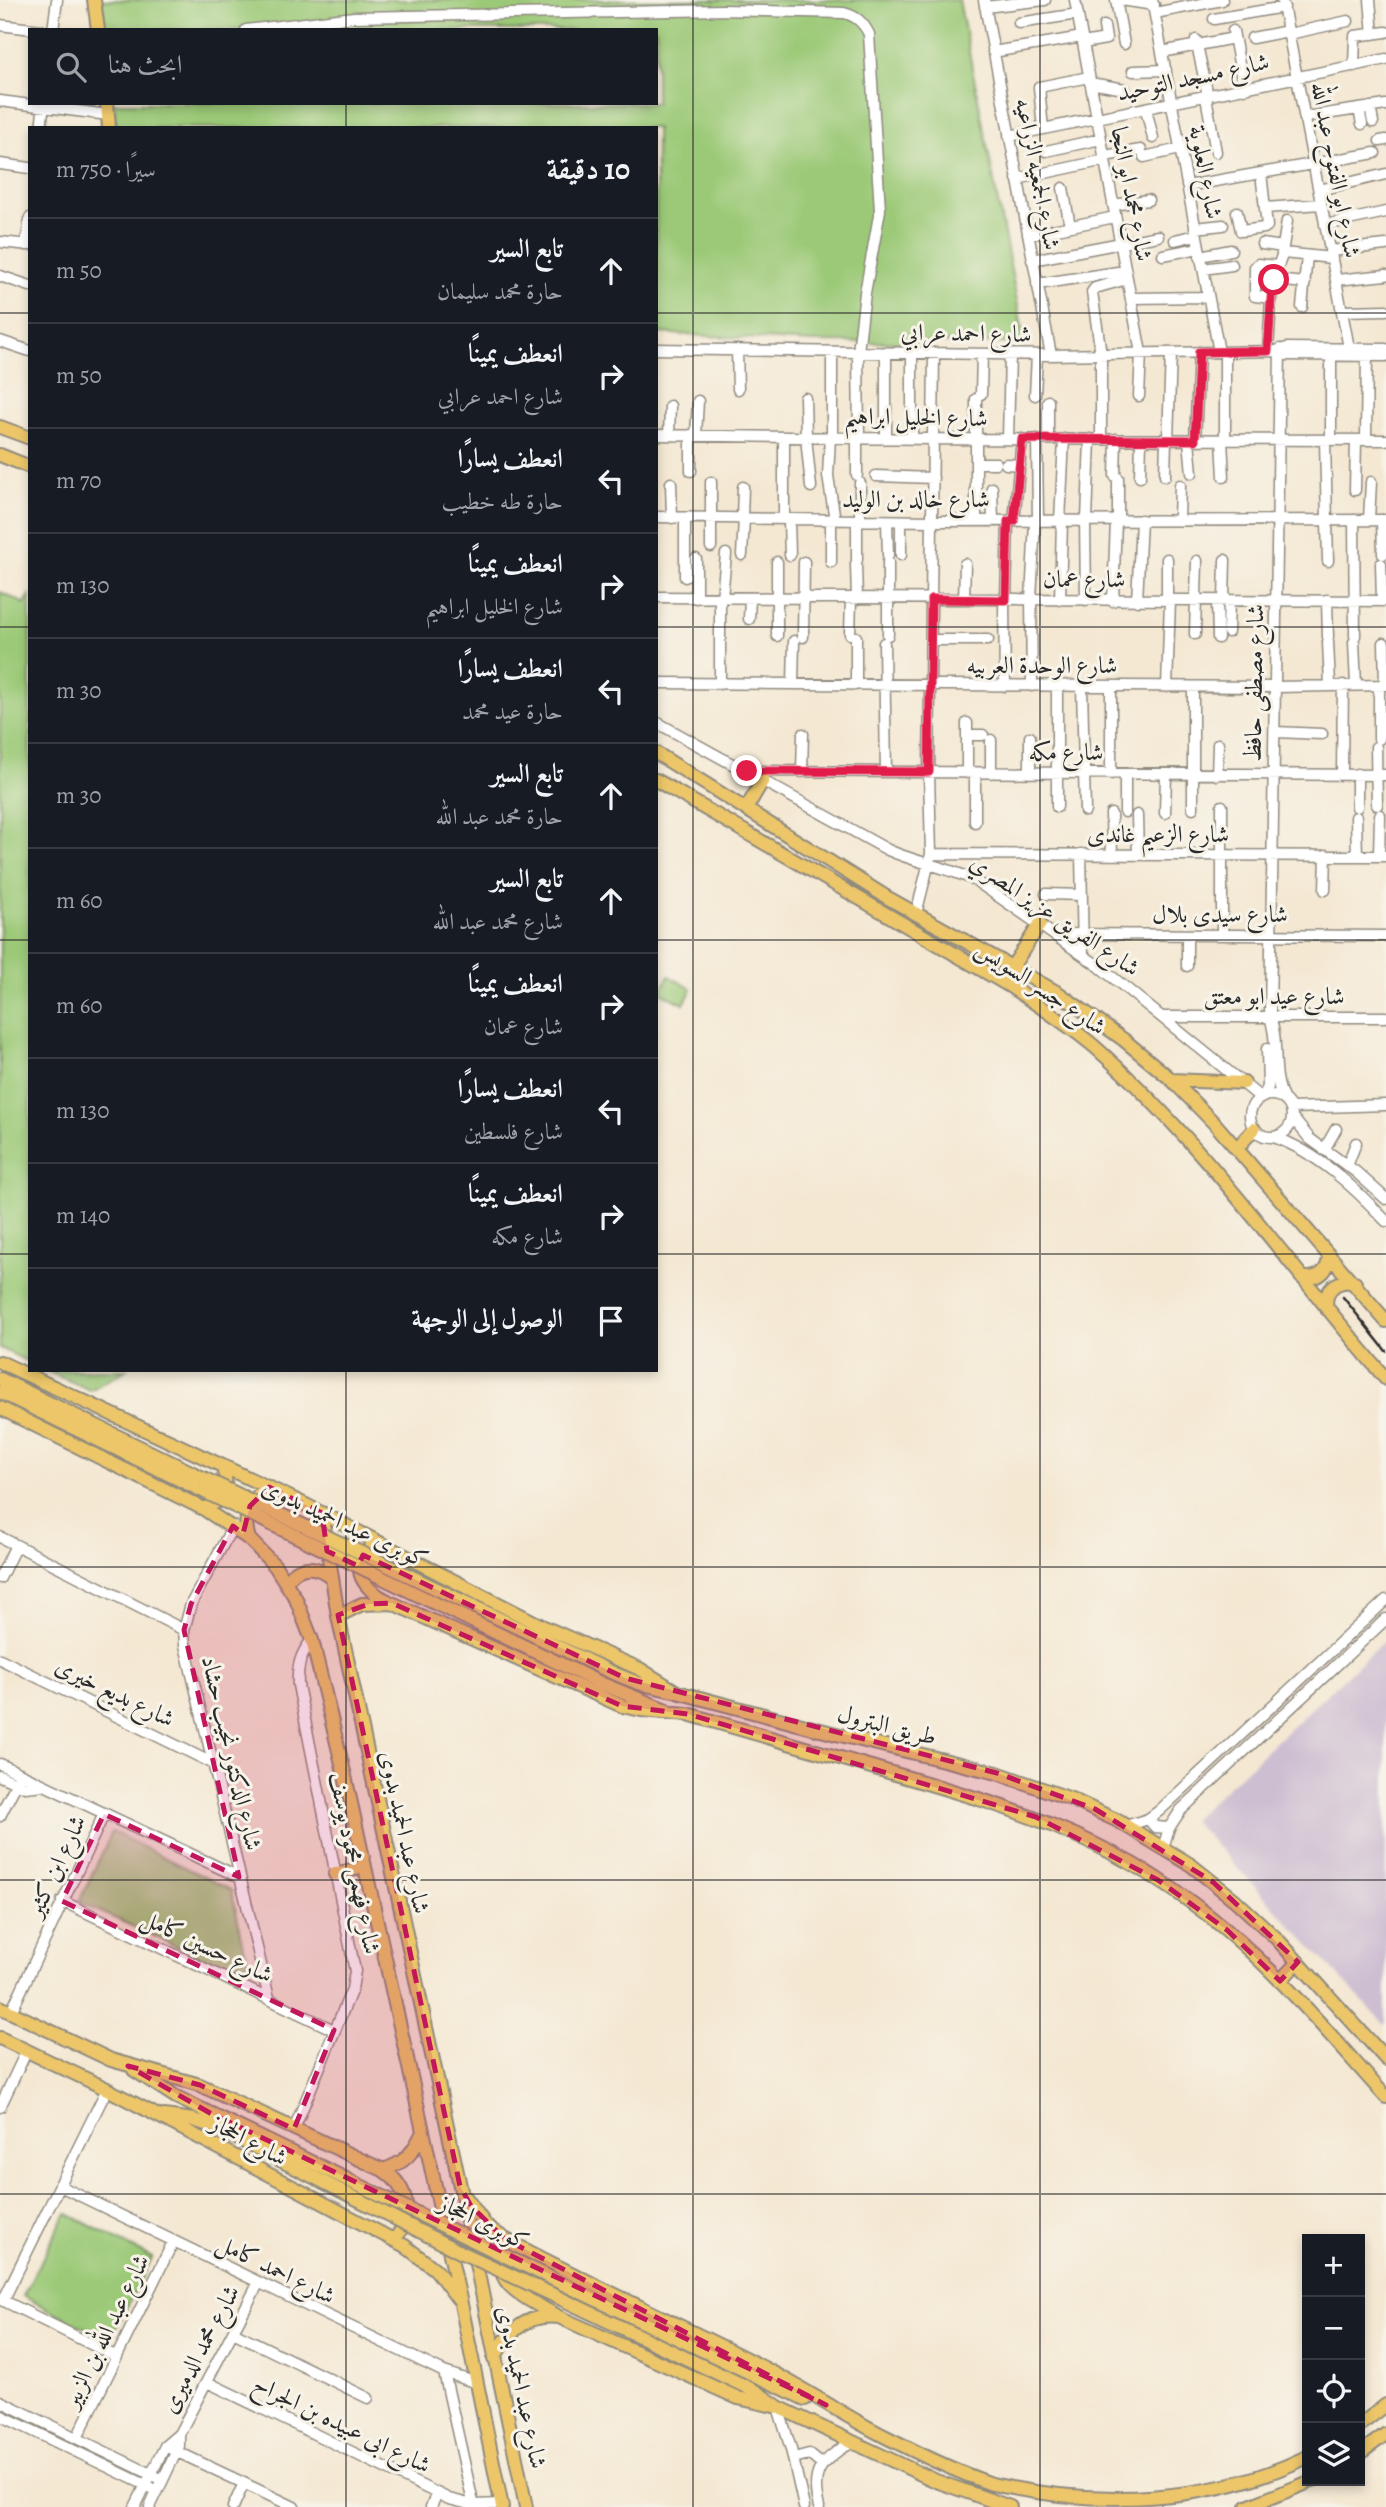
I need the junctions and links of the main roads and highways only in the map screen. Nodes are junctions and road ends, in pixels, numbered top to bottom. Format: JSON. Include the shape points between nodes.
{"nodes":[{"id":1,"x":94,"y":0,"type":"edge"},
{"id":2,"x":98,"y":28,"type":"edge"},
{"id":3,"x":0,"y":427,"type":"edge"},
{"id":4,"x":28,"y":437,"type":"edge"},
{"id":5,"x":0,"y":455,"type":"edge"},
{"id":6,"x":28,"y":466,"type":"edge"},
{"id":7,"x":658,"y":754,"type":"edge"},
{"id":8,"x":763,"y":780,"type":"road end"},
{"id":9,"x":658,"y":781,"type":"edge"},
{"id":10,"x":746,"y":809,"type":"junction"},
{"id":11,"x":1040,"y":924,"type":"road end"},
{"id":12,"x":1012,"y":967,"type":"junction"},
{"id":13,"x":1172,"y":1080,"type":"junction"},
{"id":14,"x":1244,"y":1083,"type":"road end"},
{"id":15,"x":1254,"y":1129,"type":"road end"},
{"id":16,"x":1237,"y":1148,"type":"junction"},
{"id":17,"x":1329,"y":1255,"type":"junction"},
{"id":18,"x":1301,"y":1277,"type":"junction"},
{"id":19,"x":1355,"y":1283,"type":"junction"},
{"id":20,"x":1327,"y":1311,"type":"junction"},
{"id":21,"x":1386,"y":1321,"type":"edge"},
{"id":22,"x":0,"y":1362,"type":"edge"},
{"id":23,"x":0,"y":1379,"type":"edge"},
{"id":24,"x":1386,"y":1379,"type":"edge"},
{"id":25,"x":0,"y":1392,"type":"edge"},
{"id":26,"x":0,"y":1408,"type":"edge"},
{"id":27,"x":222,"y":1466,"type":"junction"},
{"id":28,"x":202,"y":1484,"type":"junction"},
{"id":29,"x":269,"y":1487,"type":"junction"},
{"id":30,"x":204,"y":1509,"type":"junction"},
{"id":31,"x":323,"y":1513,"type":"junction"},
{"id":32,"x":249,"y":1539,"type":"junction"},
{"id":33,"x":378,"y":1542,"type":"junction"},
{"id":34,"x":389,"y":1573,"type":"junction"},
{"id":35,"x":331,"y":1577,"type":"junction"},
{"id":36,"x":286,"y":1582,"type":"junction"},
{"id":37,"x":392,"y":1603,"type":"junction"},
{"id":38,"x":338,"y":1616,"type":"junction"},
{"id":39,"x":677,"y":1692,"type":"junction"},
{"id":40,"x":669,"y":1712,"type":"junction"},
{"id":41,"x":365,"y":1867,"type":"junction"},
{"id":42,"x":335,"y":1874,"type":"road end"},
{"id":43,"x":1297,"y":1962,"type":"junction"},
{"id":44,"x":1280,"y":1981,"type":"junction"},
{"id":45,"x":5,"y":2010,"type":"edge"},
{"id":46,"x":0,"y":2038,"type":"edge"},
{"id":47,"x":1386,"y":2059,"type":"edge"},
{"id":48,"x":128,"y":2066,"type":"junction"},
{"id":49,"x":1386,"y":2096,"type":"edge"},
{"id":50,"x":156,"y":2115,"type":"junction"},
{"id":51,"x":422,"y":2134,"type":"junction"},
{"id":52,"x":383,"y":2170,"type":"junction"},
{"id":53,"x":460,"y":2186,"type":"junction"},
{"id":54,"x":394,"y":2240,"type":"junction"},
{"id":55,"x":523,"y":2249,"type":"junction"},
{"id":56,"x":461,"y":2304,"type":"junction"},
{"id":57,"x":559,"y":2316,"type":"junction"},
{"id":58,"x":494,"y":2360,"type":"junction"},
{"id":59,"x":826,"y":2405,"type":"junction"},
{"id":60,"x":1386,"y":2405,"type":"edge"},
{"id":61,"x":778,"y":2407,"type":"junction"},
{"id":62,"x":1363,"y":2423,"type":"edge"},
{"id":63,"x":1386,"y":2434,"type":"edge"},
{"id":64,"x":1365,"y":2449,"type":"edge"},
{"id":65,"x":1302,"y":2459,"type":"edge"},
{"id":66,"x":1302,"y":2485,"type":"edge"},
{"id":67,"x":501,"y":2506,"type":"edge"},
{"id":68,"x":526,"y":2507,"type":"edge"},
{"id":69,"x":1010,"y":2507,"type":"edge"},
{"id":70,"x":1247,"y":2507,"type":"edge"}],
"edges":[{"from":1,"to":2,"type":"main road"},
{"from":3,"to":4,"type":"main road"},
{"from":5,"to":6,"type":"main road"},
{"from":7,"to":10,"type":"main road","name":"شارع جسر السويس"},
{"from":8,"to":10,"type":"main road"},
{"from":9,"to":18,"type":"main road","name":"شارع جسر السويس","via":[[1059,1019],[1180,1130]]},
{"from":10,"to":12,"type":"main road","name":"شارع جسر السويس"},
{"from":11,"to":12,"type":"main road"},
{"from":12,"to":13,"type":"main road","name":"شارع جسر السويس","via":[[1084,1010]]},
{"from":13,"to":14,"type":"main road"},
{"from":13,"to":16,"type":"main road","name":"شارع جسر السويس"},
{"from":15,"to":16,"type":"main road"},
{"from":16,"to":17,"type":"main road","name":"شارع جسر السويس"},
{"from":17,"to":18,"type":"main road","via":[[1324,1272],[1313,1278]]},
{"from":17,"to":19,"type":"main road","name":"شارع جسر السويس"},
{"from":18,"to":20,"type":"main road","name":"شارع جسر السويس"},
{"from":19,"to":20,"type":"main road","via":[[1334,1285],[1326,1297]]},
{"from":19,"to":21,"type":"main road","name":"شارع جسر السويس"},
{"from":20,"to":24,"type":"main road","name":"شارع جسر السويس"},
{"from":22,"to":27,"type":"main road"},
{"from":23,"to":28,"type":"main road","name":"كوبرى عبد الحميد بدوى"},
{"from":25,"to":28,"type":"main road","name":"كوبرى عبد الحميد بدوى"},
{"from":26,"to":30,"type":"main road","name":"شارع عبد الحميد بدوى"},
{"from":27,"to":29,"type":"main road"},
{"from":27,"to":30,"type":"main road","via":[[224,1492]]},
{"from":28,"to":34,"type":"main road","name":"كوبرى عبد الحميد بدوى","bridge":true},
{"from":29,"to":31,"type":"main road"},
{"from":29,"to":32,"type":"main road","via":[[257,1495],[247,1512]]},
{"from":30,"to":32,"type":"main road","name":"شارع عبد الحميد بدوى"},
{"from":31,"to":33,"type":"main road","name":"طريق البترول"},
{"from":31,"to":35,"type":"main road","name":"شارع عبد الحميد بدوى"},
{"from":32,"to":36,"type":"main road","name":"شارع عبد الحميد بدوى"},
{"from":33,"to":37,"type":"main road","via":[[364,1553],[361,1576],[370,1591]]},
{"from":33,"to":39,"type":"main road","name":"طريق البترول","via":[[544,1627],[640,1669]]},
{"from":34,"to":39,"type":"main road","name":"كوبرى عبد الحميد بدوى","via":[[613,1673]]},
{"from":34,"to":40,"type":"main road","name":"كوبرى عبد الحميد بدوى","via":[[616,1690]]},
{"from":35,"to":36,"type":"main road","via":[[310,1567],[296,1571]]},
{"from":35,"to":38,"type":"main road","name":"شارع عبد الحميد بدوى"},
{"from":36,"to":41,"type":"main road","name":"شارع عبد الحميد بدوى","via":[[312,1640]]},
{"from":37,"to":38,"type":"main road","name":"طريق البترول","via":[[362,1604]]},
{"from":37,"to":40,"type":"main road","name":"طريق البترول","via":[[614,1703]]},
{"from":38,"to":53,"type":"main road","name":"شارع عبد الحميد بدوى"},
{"from":39,"to":43,"type":"main road","name":"طريق البترول","via":[[1010,1777],[1071,1799],[1126,1825],[1191,1866],[1236,1900]]},
{"from":40,"to":44,"type":"main road","name":"طريق البترول","via":[[984,1800],[1061,1828],[1182,1895]]},
{"from":41,"to":42,"type":"main road"},
{"from":41,"to":51,"type":"main road","name":"شارع عبد الحميد بدوى"},
{"from":43,"to":44,"type":"main road"},
{"from":43,"to":47,"type":"main road","name":"طريق البترول"},
{"from":44,"to":49,"type":"main road","name":"طريق البترول"},
{"from":45,"to":48,"type":"main road","name":"شارع الحجاز"},
{"from":46,"to":50,"type":"main road","name":"شارع الحجاز"},
{"from":48,"to":52,"type":"main road","name":"شارع الحجاز","via":[[200,2085]]},
{"from":48,"to":59,"type":"main road","name":"كوبرى الحجاز","bridge":true,"via":[[193,2105],[790,2393]]},
{"from":50,"to":54,"type":"main road","name":"شارع الحجاز"},
{"from":50,"to":61,"type":"main road","name":"كوبرى الحجاز","bridge":true,"via":[[215,2127],[762,2394]]},
{"from":51,"to":52,"type":"main road","via":[[410,2156]]},
{"from":51,"to":56,"type":"main road","name":"شارع عبد الحميد بدوى"},
{"from":52,"to":54,"type":"main road","via":[[401,2187],[406,2202],[403,2227]]},
{"from":53,"to":55,"type":"main road","via":[[486,2226]]},
{"from":53,"to":58,"type":"main road","name":"شارع عبد الحميد بدوى"},
{"from":54,"to":56,"type":"main road","name":"شارع الحجاز","via":[[426,2261]]},
{"from":55,"to":57,"type":"main road","via":[[506,2260],[505,2281]]},
{"from":55,"to":59,"type":"main road","via":[[772,2372]]},
{"from":56,"to":67,"type":"main road","name":"شارع عبد الحميد بدوى"},
{"from":57,"to":58,"type":"main road","via":[[521,2324],[507,2336]]},
{"from":57,"to":61,"type":"main road","via":[[738,2398]]},
{"from":58,"to":68,"type":"main road","name":"شارع عبد الحميد بدوى"},
{"from":59,"to":65,"type":"main road","via":[[971,2476],[1064,2498],[1133,2501],[1202,2494]]},
{"from":60,"to":62,"type":"main road"},
{"from":61,"to":69,"type":"main road","via":[[936,2482]]},
{"from":63,"to":64,"type":"main road"},
{"from":66,"to":70,"type":"main road"}]}
